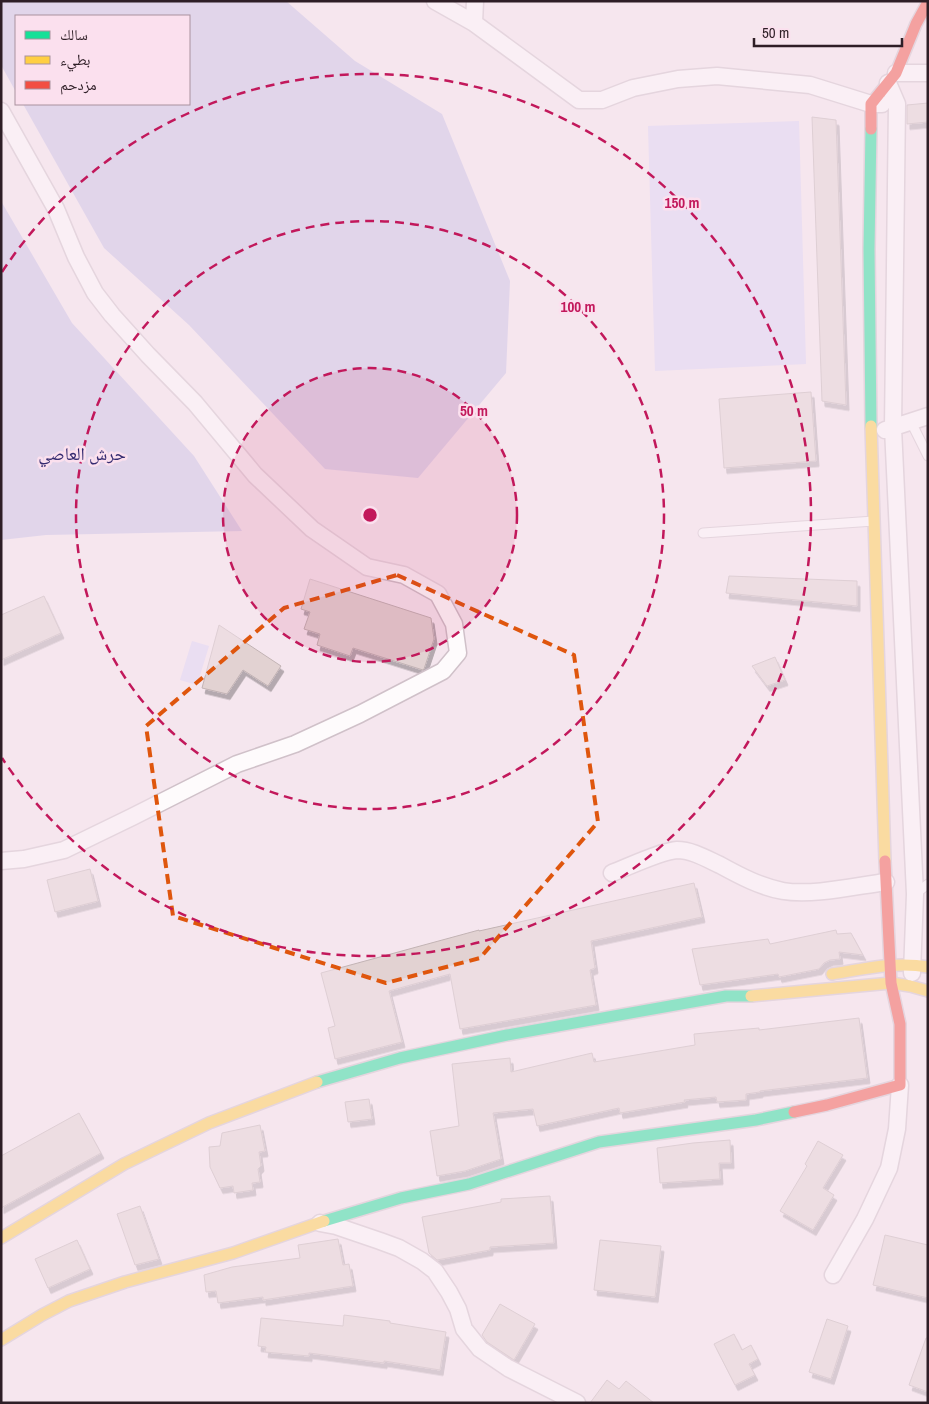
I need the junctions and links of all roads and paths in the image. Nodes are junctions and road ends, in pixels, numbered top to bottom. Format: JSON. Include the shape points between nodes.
{"nodes":[{"id":1,"x":435,"y":1,"type":"edge"},
{"id":2,"x":475,"y":1,"type":"edge"},
{"id":3,"x":928,"y":2,"type":"edge"},
{"id":4,"x":474,"y":23,"type":"junction"},
{"id":5,"x":928,"y":73,"type":"edge"},
{"id":6,"x":892,"y":78,"type":"junction"},
{"id":7,"x":871,"y":104,"type":"junction"},
{"id":8,"x":897,"y":104,"type":"junction"},
{"id":9,"x":1,"y":111,"type":"edge"},
{"id":10,"x":894,"y":247,"type":"junction"},
{"id":11,"x":869,"y":249,"type":"junction"},
{"id":12,"x":928,"y":416,"type":"edge"},
{"id":13,"x":910,"y":422,"type":"junction"},
{"id":14,"x":893,"y":428,"type":"junction"},
{"id":15,"x":871,"y":433,"type":"junction"},
{"id":16,"x":928,"y":456,"type":"edge"},
{"id":17,"x":874,"y":521,"type":"junction"},
{"id":18,"x":703,"y":533,"type":"dead end"},
{"id":19,"x":1,"y":861,"type":"edge"},
{"id":20,"x":612,"y":873,"type":"dead end"},
{"id":21,"x":886,"y":882,"type":"junction"},
{"id":22,"x":921,"y":889,"type":"edge"},
{"id":23,"x":891,"y":965,"type":"junction"},
{"id":24,"x":920,"y":966,"type":"edge"},
{"id":25,"x":825,"y":976,"type":"dead end"},
{"id":26,"x":797,"y":980,"type":"dead end"},
{"id":27,"x":891,"y":983,"type":"junction"},
{"id":28,"x":910,"y":986,"type":"junction"},
{"id":29,"x":928,"y":991,"type":"edge"},
{"id":30,"x":726,"y":996,"type":"junction"},
{"id":31,"x":900,"y":1024,"type":"junction"},
{"id":32,"x":900,"y":1085,"type":"junction"},
{"id":33,"x":318,"y":1223,"type":"junction"},
{"id":34,"x":1,"y":1238,"type":"edge"},
{"id":35,"x":833,"y":1275,"type":"dead end"},
{"id":36,"x":1,"y":1340,"type":"edge"},
{"id":37,"x":577,"y":1403,"type":"edge"}],
"edges":[{"from":1,"to":4,"type":"street"},
{"from":2,"to":4,"type":"street"},
{"from":3,"to":6,"type":"street"},
{"from":4,"to":7,"type":"street","via":[[579,100],[602,100],[633,88],[678,79],[717,76],[810,85]]},
{"from":5,"to":6,"type":"street"},
{"from":6,"to":7,"type":"street"},
{"from":6,"to":8,"type":"street"},
{"from":7,"to":8,"type":"street"},
{"from":7,"to":11,"type":"street"},
{"from":8,"to":10,"type":"street"},
{"from":9,"to":19,"type":"street","via":[[56,209],[95,293],[112,316],[195,403],[255,475],[312,530],[367,567],[404,575],[438,594],[454,624],[458,653],[442,671],[360,714],[295,744],[237,764],[64,850]]},
{"from":10,"to":11,"type":"street"},
{"from":10,"to":14,"type":"street"},
{"from":11,"to":15,"type":"street"},
{"from":12,"to":13,"type":"street"},
{"from":13,"to":14,"type":"street"},
{"from":13,"to":16,"type":"lane"},
{"from":14,"to":15,"type":"street"},
{"from":14,"to":22,"type":"street"},
{"from":15,"to":17,"type":"street"},
{"from":17,"to":18,"type":"lane"},
{"from":17,"to":21,"type":"street"},
{"from":20,"to":21,"type":"street","via":[[676,850],[698,855],[762,886],[783,891],[805,893]]},
{"from":21,"to":23,"type":"street"},
{"from":22,"to":24,"type":"street"},
{"from":23,"to":24,"type":"street"},
{"from":23,"to":25,"type":"street"},
{"from":23,"to":27,"type":"street"},
{"from":24,"to":28,"type":"street"},
{"from":26,"to":30,"type":"street"},
{"from":27,"to":28,"type":"street"},
{"from":27,"to":30,"type":"street"},
{"from":27,"to":31,"type":"street"},
{"from":28,"to":29,"type":"street"},
{"from":28,"to":31,"type":"street"},
{"from":30,"to":34,"type":"street","via":[[507,1035],[400,1058],[325,1079],[209,1123],[132,1160]]},
{"from":31,"to":32,"type":"street"},
{"from":32,"to":33,"type":"street","via":[[756,1120],[599,1142],[469,1184],[401,1198]]},
{"from":32,"to":35,"type":"street","via":[[897,1128],[889,1168]]},
{"from":33,"to":36,"type":"street","via":[[233,1253],[125,1282],[69,1301]]},
{"from":33,"to":37,"type":"street","via":[[380,1241],[422,1261],[435,1271],[458,1309],[464,1330],[480,1349],[508,1368]]}]}
